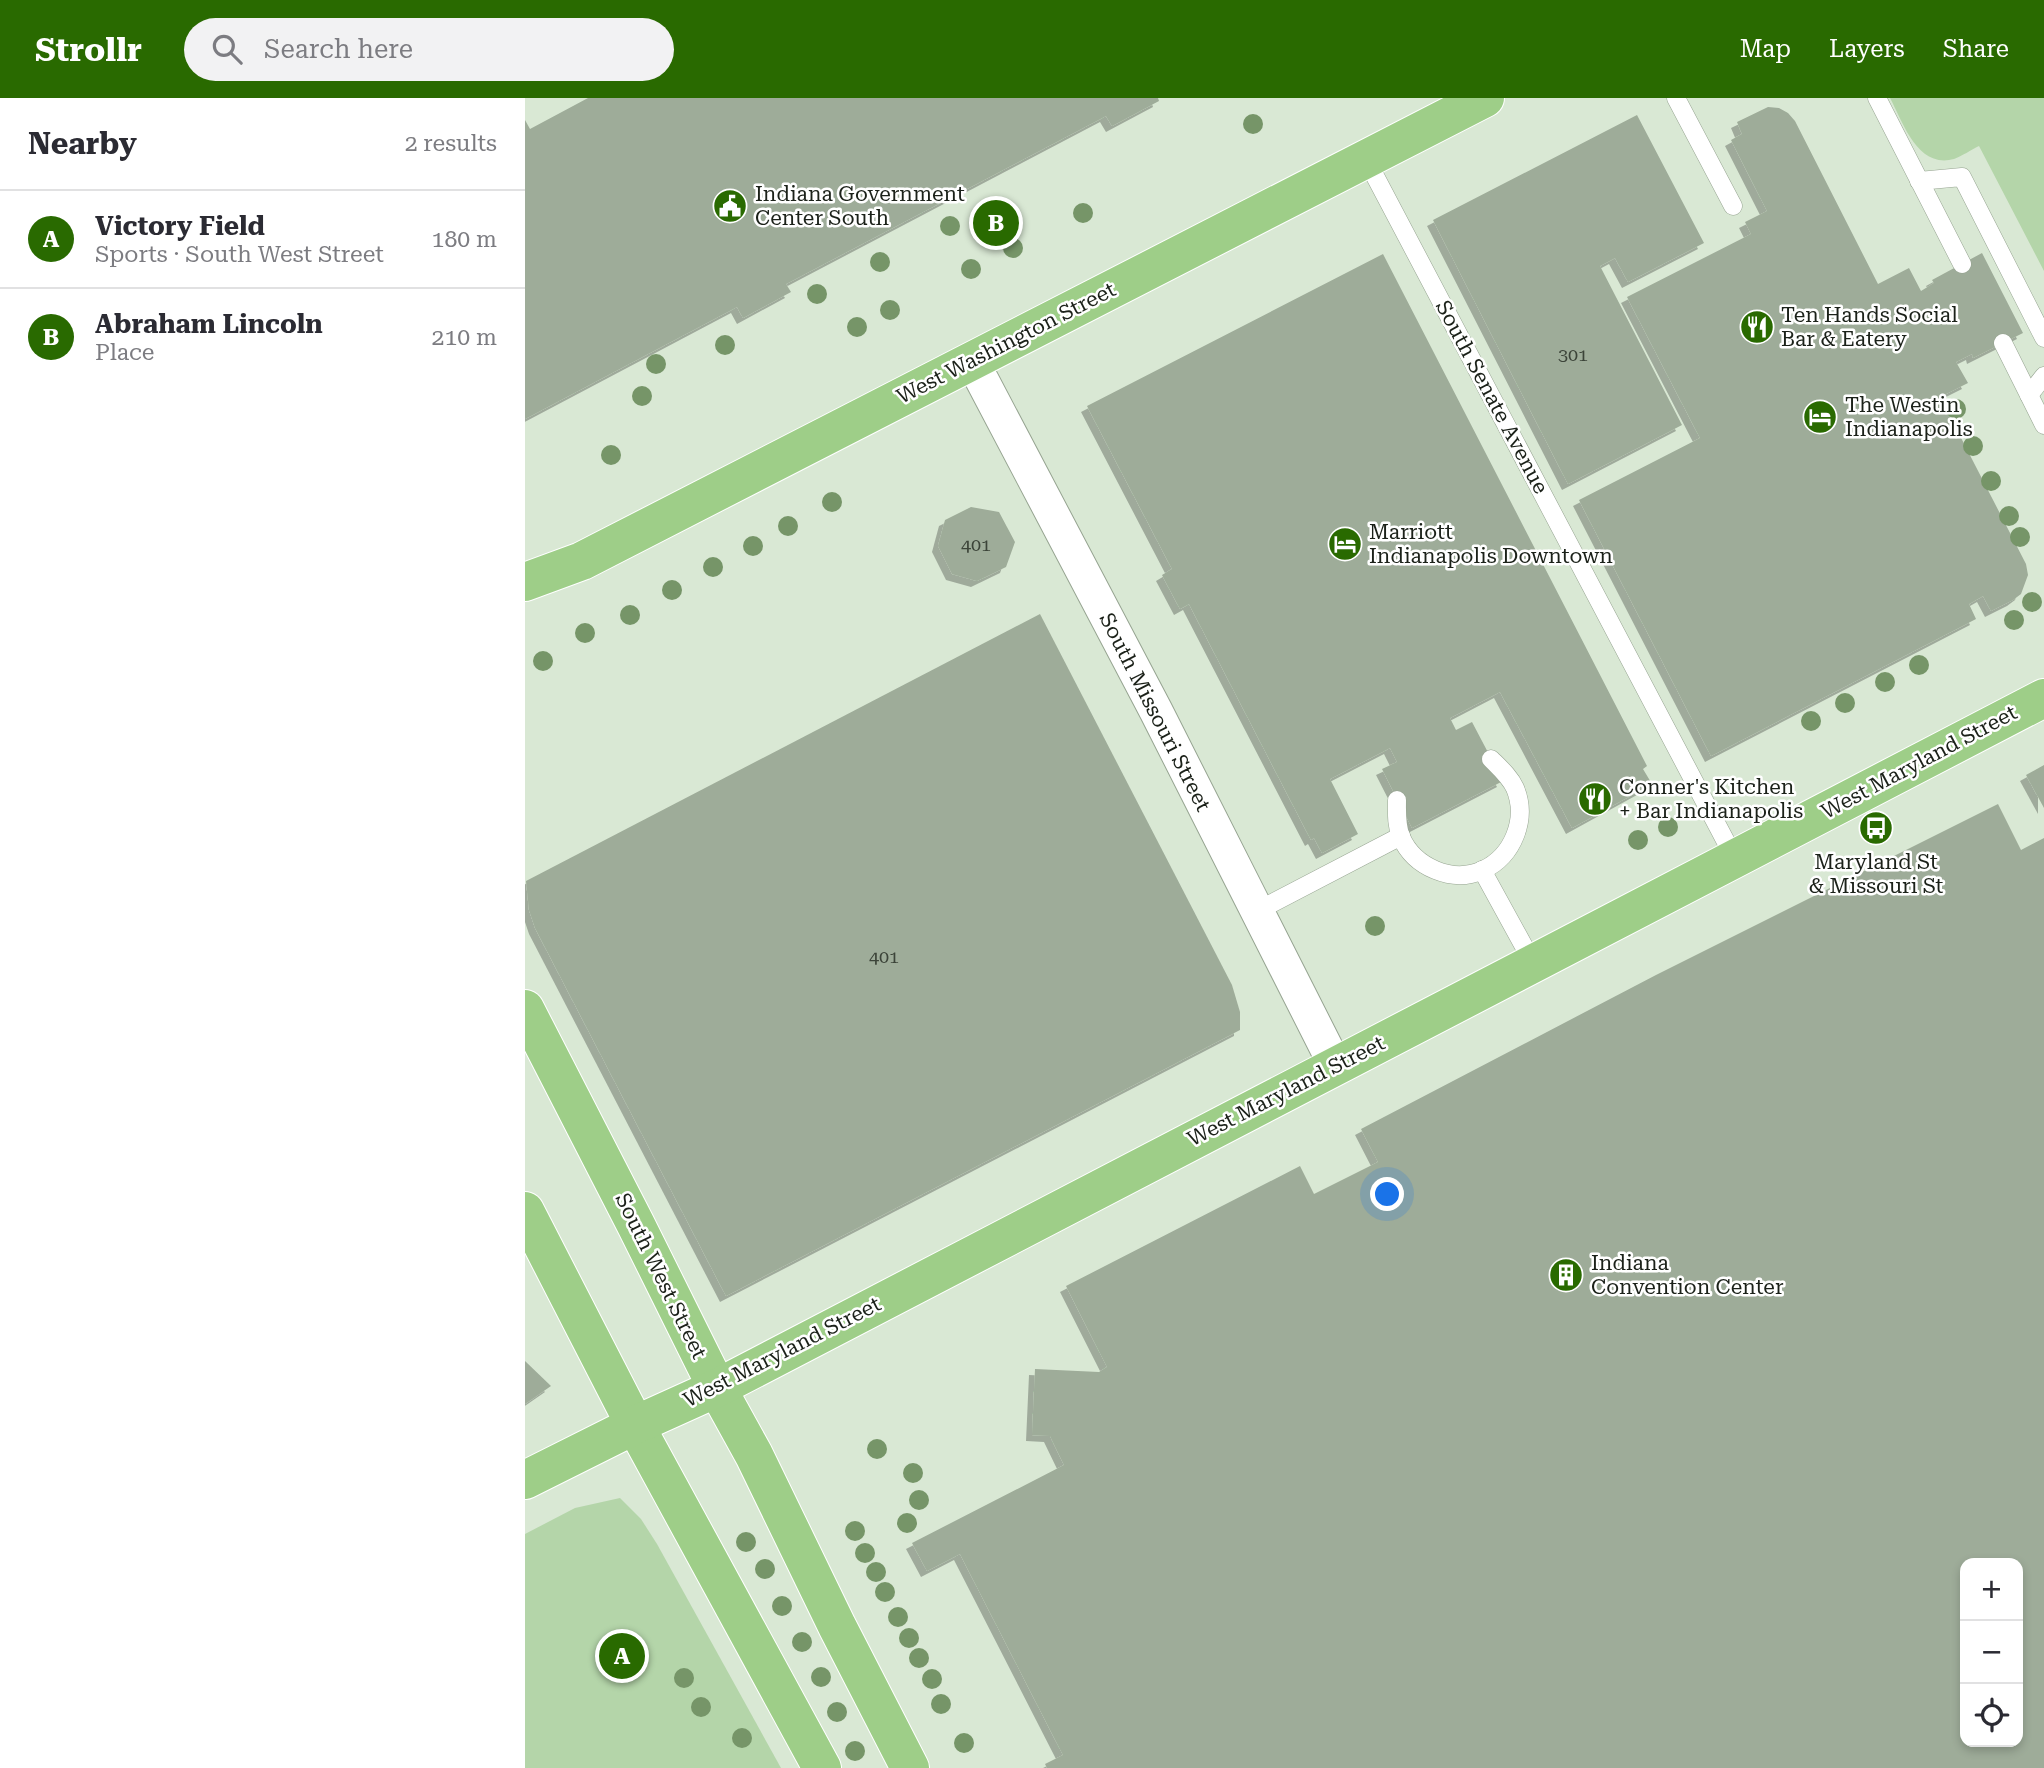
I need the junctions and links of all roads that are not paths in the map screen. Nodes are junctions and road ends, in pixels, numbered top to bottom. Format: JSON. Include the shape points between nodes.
{"nodes":[{"id":1,"x":1485,"y":98,"type":"edge"},
{"id":2,"x":1676,"y":98,"type":"edge"},
{"id":3,"x":1877,"y":98,"type":"edge"},
{"id":4,"x":1366,"y":159,"type":"junction"},
{"id":5,"x":1920,"y":181,"type":"junction"},
{"id":6,"x":1733,"y":206,"type":"dead end"},
{"id":7,"x":1962,"y":264,"type":"dead end"},
{"id":8,"x":2044,"y":338,"type":"edge"},
{"id":9,"x":2003,"y":343,"type":"dead end"},
{"id":10,"x":972,"y":361,"type":"junction"},
{"id":11,"x":2044,"y":376,"type":"edge"},
{"id":12,"x":2029,"y":395,"type":"junction"},
{"id":13,"x":2044,"y":425,"type":"edge"},
{"id":14,"x":525,"y":582,"type":"edge"},
{"id":15,"x":2044,"y":698,"type":"edge"},
{"id":16,"x":1491,"y":759,"type":"dead end"},
{"id":17,"x":1397,"y":800,"type":"dead end"},
{"id":18,"x":1401,"y":836,"type":"junction"},
{"id":19,"x":1735,"y":859,"type":"junction"},
{"id":20,"x":1482,"y":870,"type":"junction"},
{"id":21,"x":1257,"y":911,"type":"junction"},
{"id":22,"x":1533,"y":962,"type":"junction"},
{"id":23,"x":525,"y":1009,"type":"edge"},
{"id":24,"x":1335,"y":1065,"type":"junction"},
{"id":25,"x":525,"y":1211,"type":"edge"},
{"id":26,"x":717,"y":1388,"type":"junction"},
{"id":27,"x":635,"y":1425,"type":"junction"},
{"id":28,"x":525,"y":1480,"type":"edge"},
{"id":29,"x":822,"y":1768,"type":"edge"},
{"id":30,"x":910,"y":1768,"type":"edge"}],
"edges":[{"from":1,"to":4,"type":"main road","name":"West Washington Street"},
{"from":2,"to":6,"type":"lane"},
{"from":3,"to":5,"type":"lane"},
{"from":4,"to":10,"type":"main road","name":"West Washington Street"},
{"from":4,"to":19,"type":"lane","name":"South Senate Avenue"},
{"from":5,"to":7,"type":"lane"},
{"from":5,"to":8,"type":"lane","via":[[1962,177]]},
{"from":9,"to":12,"type":"lane"},
{"from":10,"to":14,"type":"main road","name":"West Washington Street","via":[[582,561]]},
{"from":10,"to":21,"type":"street","name":"South Missouri Street"},
{"from":11,"to":12,"type":"lane"},
{"from":12,"to":13,"type":"lane"},
{"from":15,"to":19,"type":"main road","name":"West Maryland Street"},
{"from":16,"to":20,"type":"lane","via":[[1515,787],[1519,826],[1512,845]]},
{"from":17,"to":18,"type":"lane"},
{"from":18,"to":20,"type":"lane","via":[[1426,866],[1463,875]]},
{"from":18,"to":21,"type":"lane"},
{"from":19,"to":22,"type":"main road","name":"West Maryland Street"},
{"from":20,"to":22,"type":"lane"},
{"from":21,"to":24,"type":"street","name":"South Missouri Street"},
{"from":22,"to":24,"type":"main road","name":"West Maryland Street"},
{"from":23,"to":26,"type":"main road","name":"South West Street"},
{"from":24,"to":26,"type":"main road","name":"West Maryland Street"},
{"from":25,"to":27,"type":"main road"},
{"from":26,"to":27,"type":"main road","name":"West Maryland Street"},
{"from":26,"to":30,"type":"main road","name":"South West Street"},
{"from":27,"to":28,"type":"main road","name":"West Maryland Street"},
{"from":27,"to":29,"type":"main road"}]}
